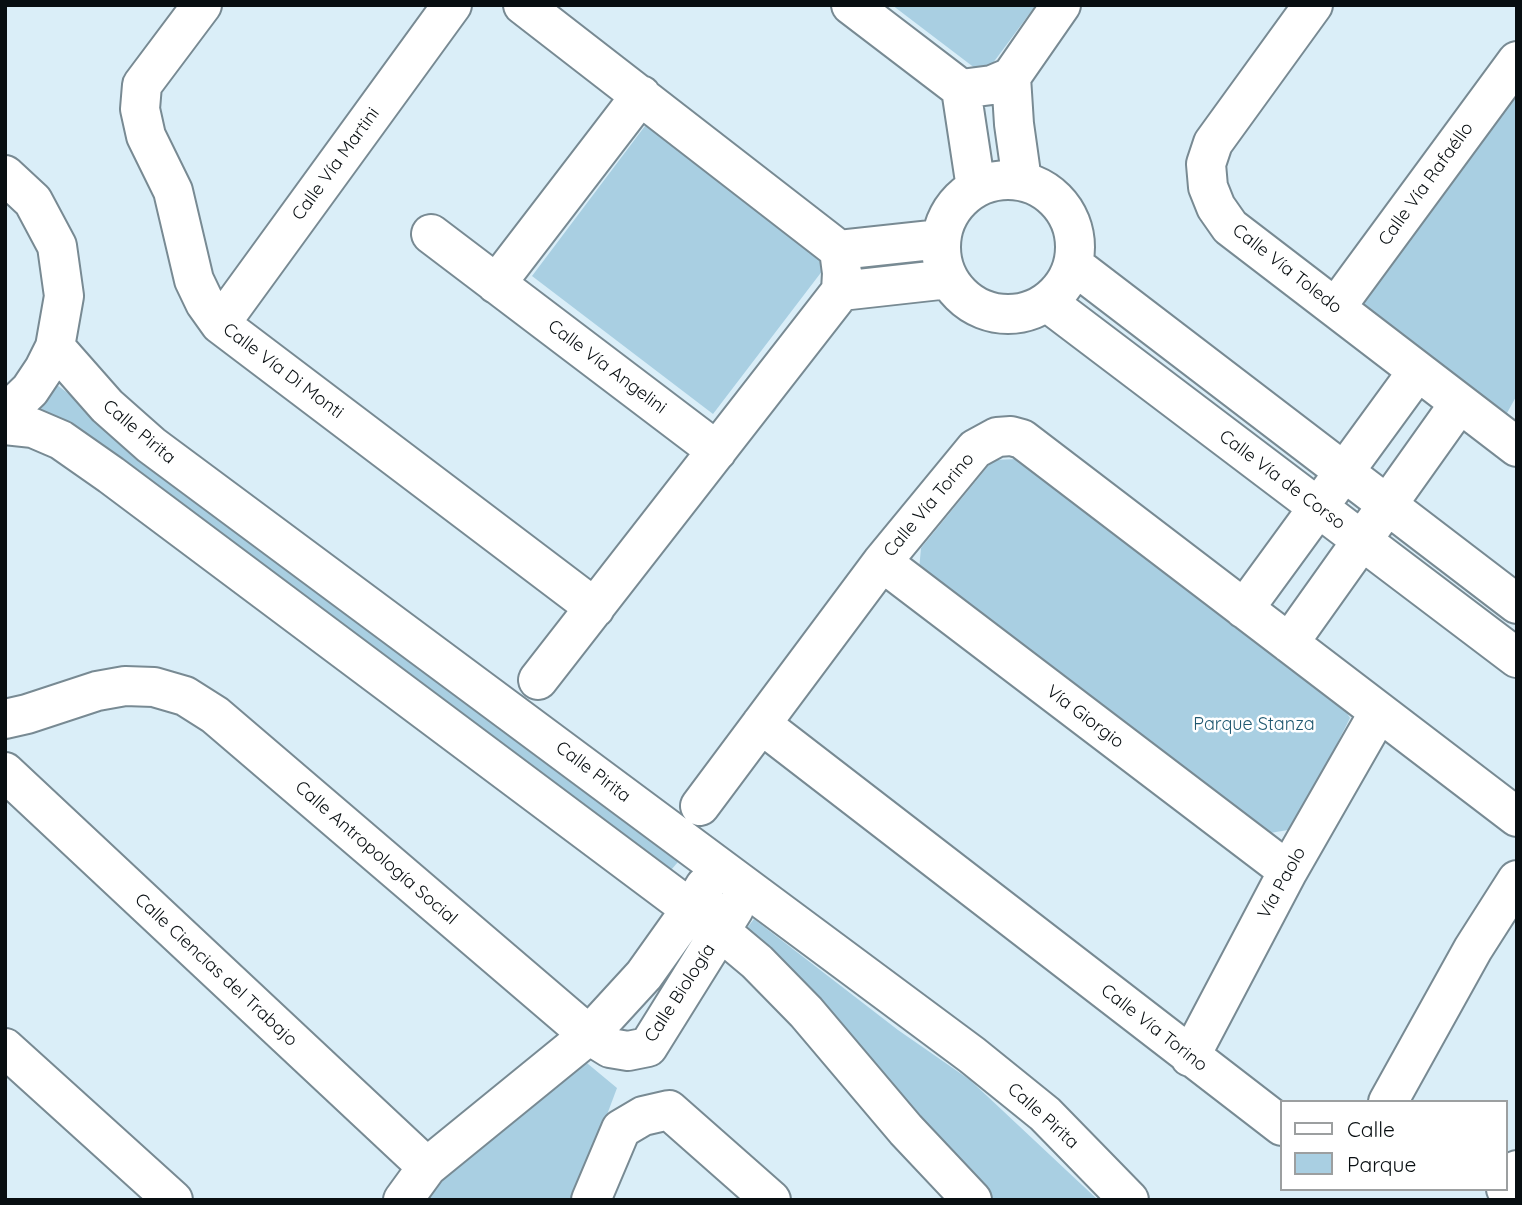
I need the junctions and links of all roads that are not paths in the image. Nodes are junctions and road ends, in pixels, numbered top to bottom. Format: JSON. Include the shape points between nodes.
{"nodes":[{"id":1,"x":202,"y":5,"type":"edge"},
{"id":2,"x":452,"y":5,"type":"edge"},
{"id":3,"x":523,"y":5,"type":"edge"},
{"id":4,"x":851,"y":5,"type":"edge"},
{"id":5,"x":1061,"y":5,"type":"edge"},
{"id":6,"x":1313,"y":5,"type":"edge"},
{"id":7,"x":1517,"y":61,"type":"edge"},
{"id":8,"x":1011,"y":77,"type":"junction"},
{"id":9,"x":961,"y":89,"type":"junction"},
{"id":10,"x":641,"y":95,"type":"junction"},
{"id":11,"x":5,"y":175,"type":"edge"},
{"id":12,"x":1022,"y":181,"type":"junction"},
{"id":13,"x":976,"y":188,"type":"junction"},
{"id":14,"x":431,"y":234,"type":"dead end"},
{"id":15,"x":941,"y":239,"type":"junction"},
{"id":16,"x":839,"y":250,"type":"junction"},
{"id":17,"x":1075,"y":266,"type":"junction"},
{"id":18,"x":949,"y":279,"type":"junction"},
{"id":19,"x":496,"y":284,"type":"junction"},
{"id":20,"x":841,"y":291,"type":"junction"},
{"id":21,"x":1047,"y":302,"type":"junction"},
{"id":22,"x":1336,"y":307,"type":"junction"},
{"id":23,"x":220,"y":324,"type":"junction"},
{"id":24,"x":55,"y":347,"type":"junction"},
{"id":25,"x":1417,"y":372,"type":"junction"},
{"id":26,"x":1459,"y":404,"type":"junction"},
{"id":27,"x":5,"y":414,"type":"edge"},
{"id":28,"x":5,"y":425,"type":"edge"},
{"id":29,"x":1516,"y":445,"type":"edge"},
{"id":30,"x":717,"y":451,"type":"junction"},
{"id":31,"x":1344,"y":472,"type":"junction"},
{"id":32,"x":1387,"y":505,"type":"junction"},
{"id":33,"x":1318,"y":507,"type":"junction"},
{"id":34,"x":1362,"y":541,"type":"junction"},
{"id":35,"x":882,"y":562,"type":"junction"},
{"id":36,"x":1517,"y":604,"type":"edge"},
{"id":37,"x":594,"y":608,"type":"junction"},
{"id":38,"x":1244,"y":609,"type":"junction"},
{"id":39,"x":1289,"y":643,"type":"junction"},
{"id":40,"x":1517,"y":658,"type":"edge"},
{"id":41,"x":538,"y":680,"type":"dead end"},
{"id":42,"x":1379,"y":712,"type":"junction"},
{"id":43,"x":5,"y":719,"type":"edge"},
{"id":44,"x":761,"y":724,"type":"junction"},
{"id":45,"x":5,"y":772,"type":"edge"},
{"id":46,"x":700,"y":806,"type":"dead end"},
{"id":47,"x":1517,"y":817,"type":"edge"},
{"id":48,"x":718,"y":866,"type":"junction"},
{"id":49,"x":1288,"y":871,"type":"junction"},
{"id":50,"x":1517,"y":880,"type":"edge"},
{"id":51,"x":748,"y":888,"type":"junction"},
{"id":52,"x":706,"y":920,"type":"junction"},
{"id":53,"x":589,"y":1035,"type":"junction"},
{"id":54,"x":5,"y":1048,"type":"edge"},
{"id":55,"x":1190,"y":1057,"type":"junction"},
{"id":56,"x":1389,"y":1100,"type":"edge"},
{"id":57,"x":1280,"y":1124,"type":"edge"},
{"id":58,"x":427,"y":1167,"type":"junction"},
{"id":59,"x":1517,"y":1170,"type":"edge"},
{"id":60,"x":1508,"y":1186,"type":"edge"},
{"id":61,"x":173,"y":1200,"type":"edge"},
{"id":62,"x":403,"y":1200,"type":"edge"},
{"id":63,"x":591,"y":1200,"type":"edge"},
{"id":64,"x":771,"y":1200,"type":"edge"},
{"id":65,"x":972,"y":1200,"type":"edge"},
{"id":66,"x":1129,"y":1200,"type":"edge"}],
"edges":[{"from":1,"to":23,"type":"street","name":"Calle Vía Di Monti","via":[[142,85],[140,110],[146,136],[173,191],[194,279]]},
{"from":2,"to":23,"type":"street","name":"Calle Vía Martini"},
{"from":3,"to":10,"type":"street"},
{"from":4,"to":9,"type":"street"},
{"from":5,"to":8,"type":"street"},
{"from":6,"to":22,"type":"street","name":"Calle Vía Toledo","via":[[1213,143],[1206,164],[1208,187],[1230,226]]},
{"from":7,"to":22,"type":"street","name":"Calle Vía Rafaéllo"},
{"from":8,"to":9,"type":"street"},
{"from":8,"to":12,"type":"street"},
{"from":9,"to":13,"type":"street"},
{"from":10,"to":16,"type":"street"},
{"from":10,"to":19,"type":"street"},
{"from":11,"to":24,"type":"street","via":[[33,201],[57,246],[64,296]]},
{"from":12,"to":13,"type":"street","via":[[992,181]]},
{"from":12,"to":17,"type":"street","via":[[1056,200],[1070,221]]},
{"from":13,"to":15,"type":"street","via":[[947,218]]},
{"from":14,"to":19,"type":"street","name":"Calle Vía Angelini"},
{"from":15,"to":16,"type":"street"},
{"from":15,"to":18,"type":"street"},
{"from":16,"to":20,"type":"street"},
{"from":17,"to":21,"type":"street"},
{"from":17,"to":31,"type":"street"},
{"from":18,"to":20,"type":"street"},
{"from":18,"to":21,"type":"street","via":[[979,308],[999,314],[1020,314]]},
{"from":19,"to":30,"type":"street","name":"Calle Vía Angelini"},
{"from":20,"to":30,"type":"street"},
{"from":21,"to":33,"type":"street","name":"Calle Vía de Corso"},
{"from":22,"to":25,"type":"street","name":"Calle Vía Toledo"},
{"from":23,"to":37,"type":"street","name":"Calle Vía Di Monti"},
{"from":24,"to":27,"type":"street","via":[[30,390]]},
{"from":24,"to":48,"type":"street","name":"Calle Pirita","via":[[107,406],[151,445]]},
{"from":25,"to":26,"type":"street","name":"Calle Vía Toledo"},
{"from":25,"to":31,"type":"street"},
{"from":26,"to":29,"type":"street","name":"Calle Vía Toledo"},
{"from":26,"to":32,"type":"street"},
{"from":28,"to":52,"type":"street","via":[[33,428],[61,440],[111,475]]},
{"from":30,"to":37,"type":"street"},
{"from":31,"to":32,"type":"street"},
{"from":31,"to":33,"type":"street"},
{"from":32,"to":34,"type":"street"},
{"from":32,"to":36,"type":"street"},
{"from":33,"to":34,"type":"street","name":"Calle Vía de Corso"},
{"from":33,"to":38,"type":"street"},
{"from":34,"to":39,"type":"street"},
{"from":34,"to":40,"type":"street","name":"Calle Vía de Corso"},
{"from":35,"to":38,"type":"street","name":"Calle Vía Torino","via":[[975,449],[997,437],[1011,436],[1021,439]]},
{"from":35,"to":44,"type":"street","name":"Calle Vía Torino"},
{"from":35,"to":49,"type":"street","name":"Vía Giorgio"},
{"from":37,"to":41,"type":"street"},
{"from":38,"to":39,"type":"street","name":"Calle Vía Torino"},
{"from":39,"to":42,"type":"street","name":"Calle Vía Torino"},
{"from":42,"to":47,"type":"street","name":"Calle Vía Torino"},
{"from":42,"to":49,"type":"street","name":"Vía Paolo"},
{"from":43,"to":53,"type":"street","name":"Calle Antropología Social","via":[[125,685],[185,696],[215,715]]},
{"from":44,"to":46,"type":"street","name":"Calle Vía Torino"},
{"from":44,"to":55,"type":"street","name":"Calle Vía Torino"},
{"from":45,"to":58,"type":"street","name":"Calle Ciencias del Trabajo"},
{"from":48,"to":51,"type":"street","name":"Calle Pirita"},
{"from":48,"to":52,"type":"street","name":"Calle Biología"},
{"from":49,"to":55,"type":"street","name":"Vía Paolo"},
{"from":50,"to":56,"type":"street"},
{"from":51,"to":52,"type":"street","name":"Calle Biología"},
{"from":51,"to":66,"type":"street","name":"Calle Pirita","via":[[1045,1114]]},
{"from":52,"to":53,"type":"street","name":"Calle Biología","via":[[643,975]]},
{"from":52,"to":53,"type":"street","name":"Calle Biología","via":[[648,1047],[610,1048]]},
{"from":52,"to":65,"type":"street","via":[[757,962],[806,1012]]},
{"from":53,"to":58,"type":"street","name":"Calle Biología"},
{"from":54,"to":61,"type":"street"},
{"from":55,"to":57,"type":"street","name":"Calle Vía Torino"},
{"from":58,"to":62,"type":"street","name":"Calle Biología"},
{"from":59,"to":60,"type":"street"},
{"from":63,"to":64,"type":"street","via":[[621,1129],[643,1116],[669,1110]]}]}
